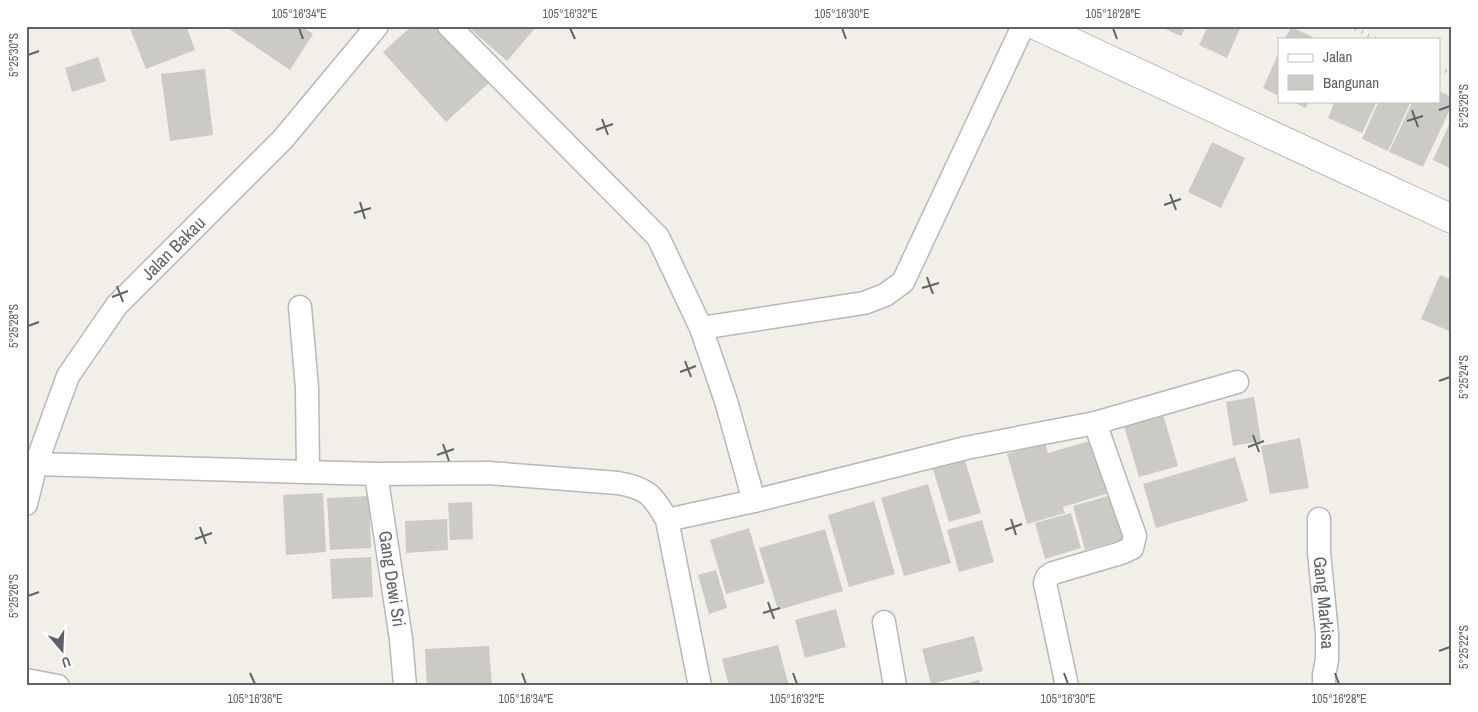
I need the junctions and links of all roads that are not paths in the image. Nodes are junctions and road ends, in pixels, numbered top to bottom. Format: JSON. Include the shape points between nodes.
{"nodes":[{"id":1,"x":449,"y":26,"type":"edge"},
{"id":2,"x":1023,"y":26,"type":"edge"},
{"id":3,"x":1037,"y":26,"type":"edge"},
{"id":4,"x":374,"y":27,"type":"edge"},
{"id":5,"x":1452,"y":218,"type":"edge"},
{"id":6,"x":300,"y":307,"type":"dead end"},
{"id":7,"x":701,"y":328,"type":"junction"},
{"id":8,"x":1237,"y":382,"type":"dead end"},
{"id":9,"x":1095,"y":423,"type":"junction"},
{"id":10,"x":36,"y":464,"type":"junction"},
{"id":11,"x":308,"y":472,"type":"junction"},
{"id":12,"x":376,"y":474,"type":"junction"},
{"id":13,"x":754,"y":500,"type":"junction"},
{"id":14,"x":26,"y":504,"type":"edge"},
{"id":15,"x":1319,"y":519,"type":"dead end"},
{"id":16,"x":667,"y":520,"type":"junction"},
{"id":17,"x":884,"y":622,"type":"dead end"},
{"id":18,"x":26,"y":680,"type":"edge"},
{"id":19,"x":58,"y":686,"type":"edge"},
{"id":20,"x":405,"y":686,"type":"edge"},
{"id":21,"x":700,"y":686,"type":"edge"},
{"id":22,"x":896,"y":686,"type":"edge"},
{"id":23,"x":1068,"y":686,"type":"edge"},
{"id":24,"x":1324,"y":686,"type":"edge"}],
"edges":[{"from":1,"to":7,"type":"street","via":[[658,236]]},
{"from":2,"to":7,"type":"street","via":[[903,282],[886,295],[864,303]]},
{"from":3,"to":5,"type":"street"},
{"from":4,"to":10,"type":"street","name":"Jalan Bakau","via":[[283,139],[118,305],[68,376]]},
{"from":6,"to":11,"type":"street","via":[[307,388]]},
{"from":7,"to":13,"type":"street"},
{"from":8,"to":9,"type":"street"},
{"from":9,"to":13,"type":"street","via":[[966,448]]},
{"from":9,"to":23,"type":"street","via":[[1135,536],[1132,548],[1047,577],[1045,583]]},
{"from":10,"to":11,"type":"street"},
{"from":10,"to":14,"type":"street","name":"Jalan Bakau"},
{"from":11,"to":12,"type":"street"},
{"from":12,"to":16,"type":"street","via":[[489,473],[618,483],[646,492],[656,501]]},
{"from":12,"to":20,"type":"street","name":"Gang Dewi Sri"},
{"from":13,"to":16,"type":"street"},
{"from":15,"to":24,"type":"street","name":"Gang Markisa","via":[[1327,634]]},
{"from":16,"to":21,"type":"street"},
{"from":17,"to":22,"type":"street"},
{"from":18,"to":19,"type":"street"}]}
